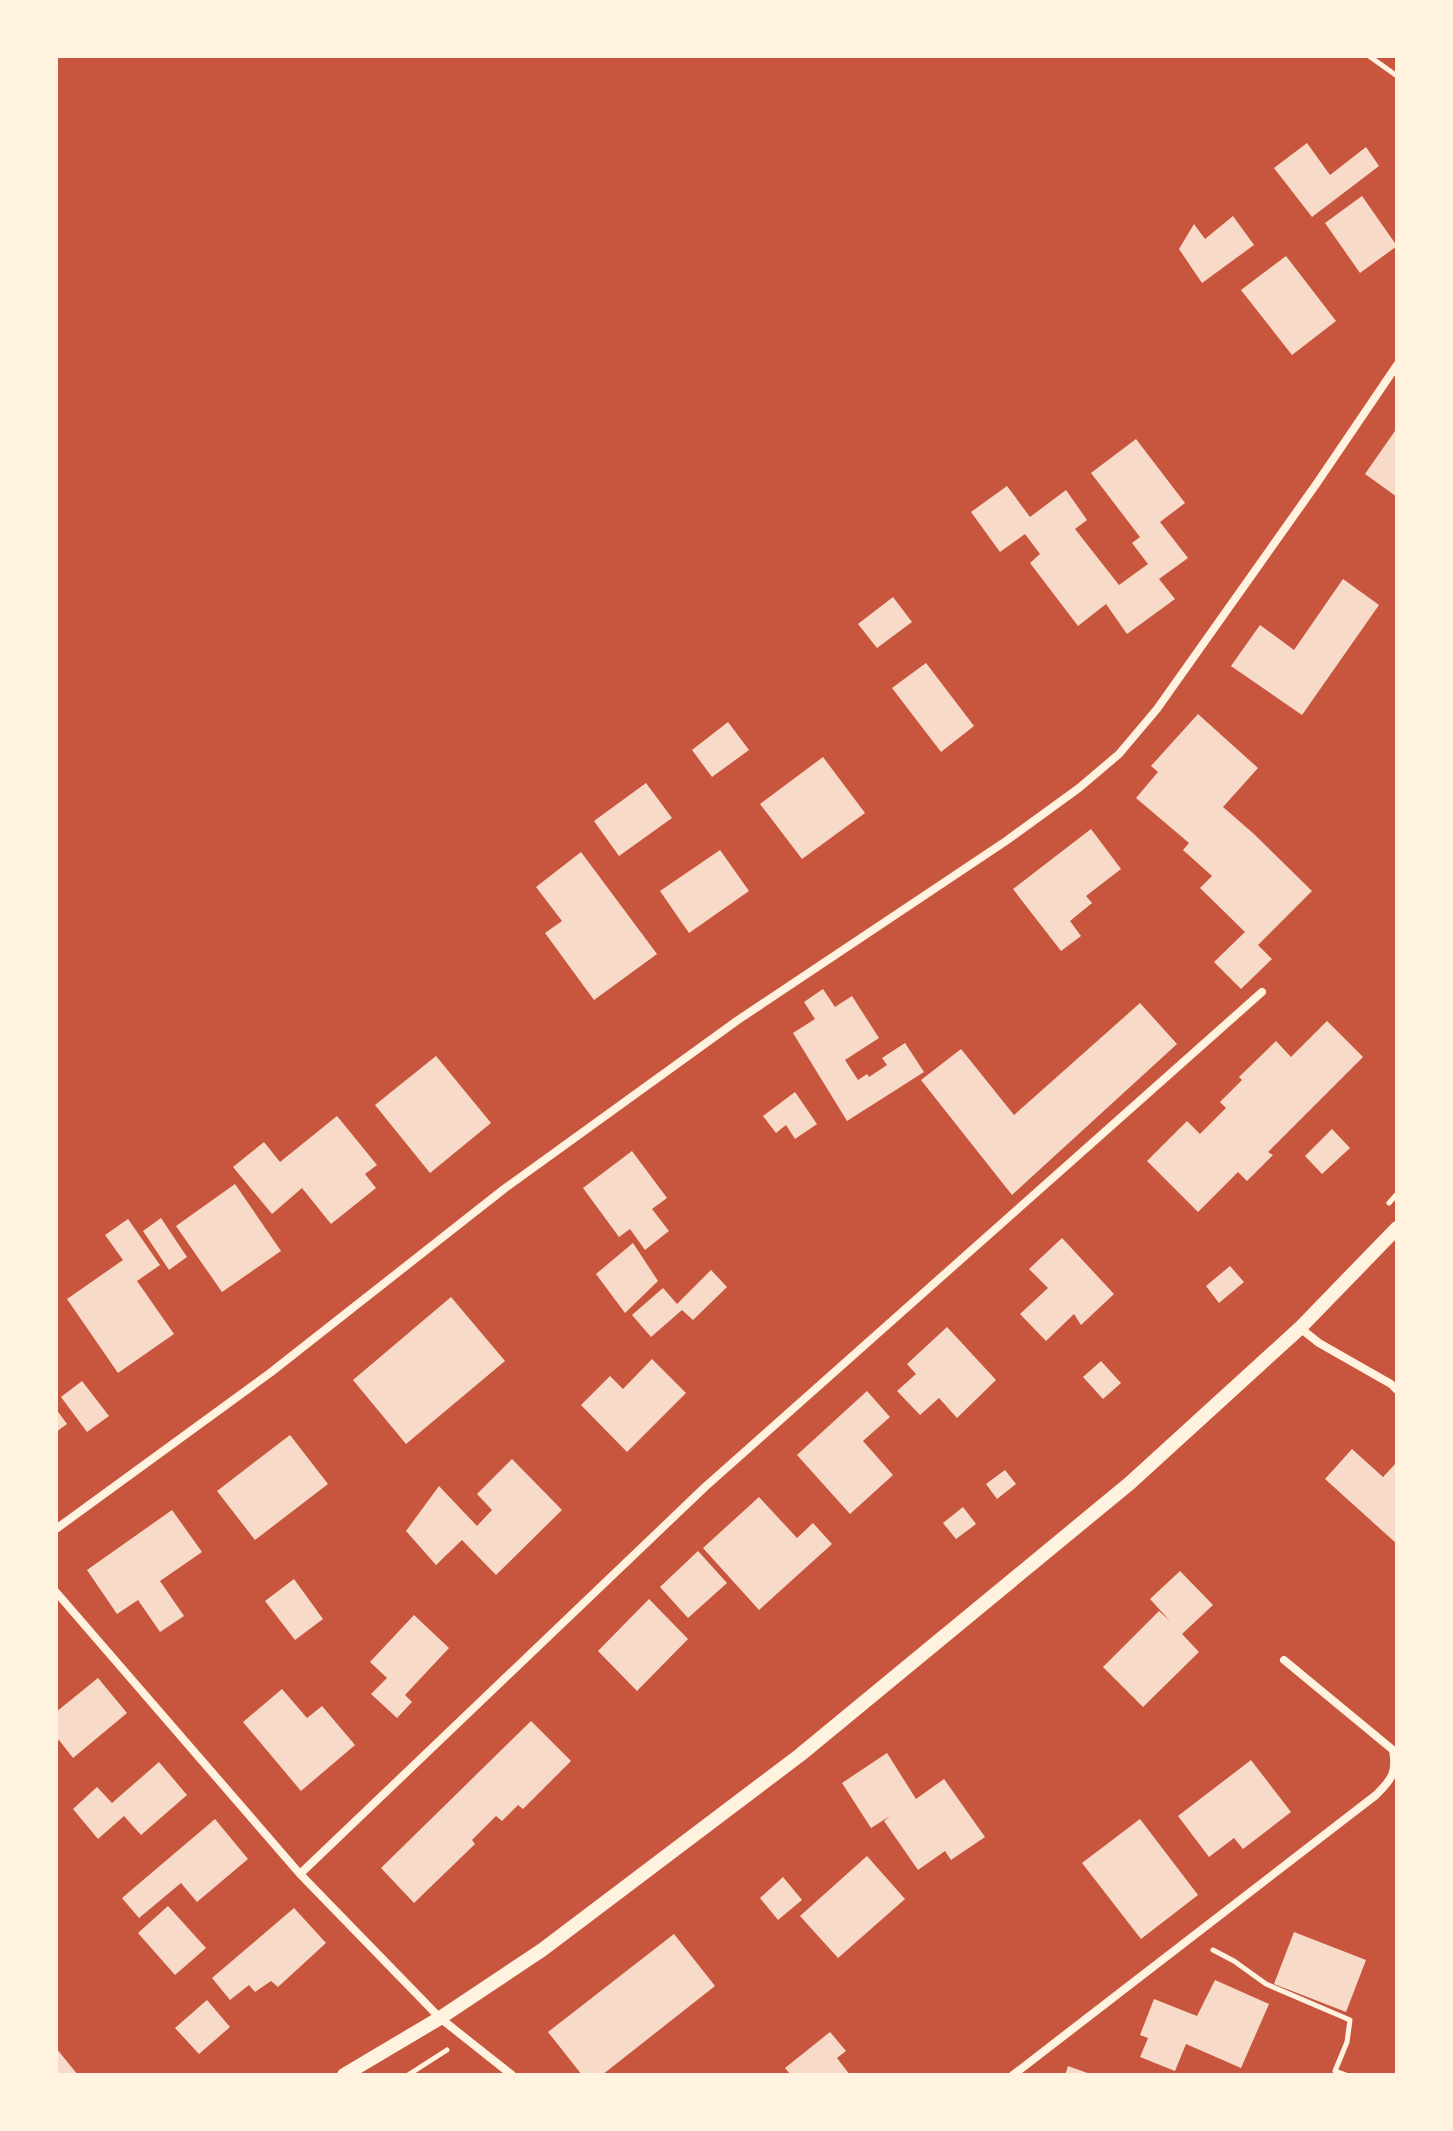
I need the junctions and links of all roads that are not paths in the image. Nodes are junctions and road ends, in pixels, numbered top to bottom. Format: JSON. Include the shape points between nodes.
{"nodes":[{"id":1,"x":1397,"y":365,"type":"edge"},
{"id":2,"x":1262,"y":992,"type":"dead end"},
{"id":3,"x":1397,"y":1228,"type":"edge"},
{"id":4,"x":1300,"y":1328,"type":"junction"},
{"id":5,"x":1397,"y":1390,"type":"edge"},
{"id":6,"x":56,"y":1529,"type":"edge"},
{"id":7,"x":56,"y":1592,"type":"edge"},
{"id":8,"x":1284,"y":1660,"type":"dead end"},
{"id":9,"x":300,"y":1874,"type":"junction"},
{"id":10,"x":440,"y":2018,"type":"junction"},
{"id":11,"x":344,"y":2075,"type":"edge"},
{"id":12,"x":512,"y":2075,"type":"edge"},
{"id":13,"x":1013,"y":2075,"type":"edge"}],
"edges":[{"from":1,"to":6,"type":"street","via":[[1157,709],[1119,754],[1006,841],[738,1020],[504,1189],[270,1373]]},
{"from":2,"to":9,"type":"street","via":[[705,1487]]},
{"from":3,"to":4,"type":"street"},
{"from":4,"to":5,"type":"street"},
{"from":4,"to":10,"type":"street","via":[[1130,1483],[800,1755],[542,1950]]},
{"from":7,"to":9,"type":"street"},
{"from":8,"to":13,"type":"street","via":[[1393,1750],[1396,1768],[1388,1784]]},
{"from":9,"to":10,"type":"street"},
{"from":10,"to":11,"type":"street"},
{"from":10,"to":12,"type":"street"}]}
